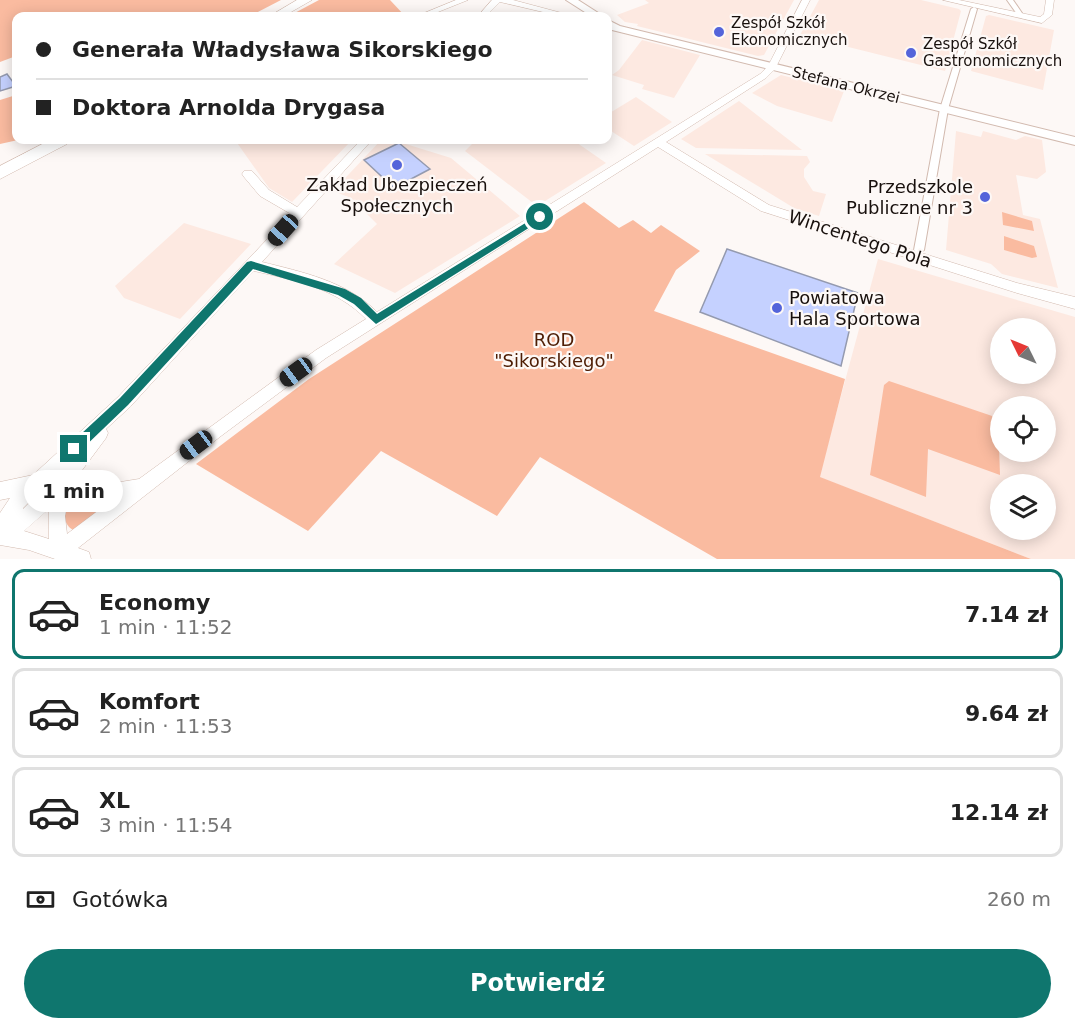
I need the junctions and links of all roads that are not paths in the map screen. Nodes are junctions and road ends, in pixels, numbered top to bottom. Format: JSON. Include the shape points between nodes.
{"nodes":[{"id":1,"x":306,"y":0,"type":"edge"},
{"id":2,"x":464,"y":0,"type":"edge"},
{"id":3,"x":497,"y":0,"type":"edge"},
{"id":4,"x":502,"y":0,"type":"edge"},
{"id":5,"x":571,"y":0,"type":"edge"},
{"id":6,"x":806,"y":0,"type":"edge"},
{"id":7,"x":947,"y":0,"type":"edge"},
{"id":8,"x":1010,"y":0,"type":"edge"},
{"id":9,"x":1050,"y":0,"type":"edge"},
{"id":10,"x":974,"y":9,"type":"dead end"},
{"id":11,"x":284,"y":12,"type":"edge"},
{"id":12,"x":432,"y":12,"type":"edge"},
{"id":13,"x":486,"y":12,"type":"edge"},
{"id":14,"x":552,"y":12,"type":"edge"},
{"id":15,"x":591,"y":12,"type":"edge"},
{"id":16,"x":1021,"y":16,"type":"junction"},
{"id":17,"x":612,"y":27,"type":"edge"},
{"id":18,"x":772,"y":67,"type":"junction"},
{"id":19,"x":944,"y":109,"type":"junction"},
{"id":20,"x":1075,"y":141,"type":"edge"},
{"id":21,"x":658,"y":142,"type":"junction"},
{"id":22,"x":34,"y":144,"type":"edge"},
{"id":23,"x":54,"y":144,"type":"edge"},
{"id":24,"x":363,"y":144,"type":"edge"},
{"id":25,"x":0,"y":161,"type":"edge"},
{"id":26,"x":0,"y":173,"type":"edge"},
{"id":27,"x":248,"y":174,"type":"dead end"},
{"id":28,"x":299,"y":213,"type":"junction"},
{"id":29,"x":919,"y":250,"type":"dead end"},
{"id":30,"x":251,"y":265,"type":"junction"},
{"id":31,"x":1075,"y":303,"type":"edge"},
{"id":32,"x":376,"y":320,"type":"junction"},
{"id":33,"x":124,"y":402,"type":"junction"},
{"id":34,"x":64,"y":481,"type":"junction"},
{"id":35,"x":37,"y":482,"type":"junction"},
{"id":36,"x":142,"y":486,"type":"junction"},
{"id":37,"x":0,"y":491,"type":"edge"},
{"id":38,"x":0,"y":536,"type":"edge"},
{"id":39,"x":60,"y":551,"type":"junction"},
{"id":40,"x":82,"y":559,"type":"edge"}],
"edges":[{"from":1,"to":11,"type":"main road"},
{"from":2,"to":12,"type":"street"},
{"from":3,"to":13,"type":"street"},
{"from":4,"to":14,"type":"street"},
{"from":5,"to":15,"type":"street"},
{"from":6,"to":18,"type":"street"},
{"from":7,"to":16,"type":"street"},
{"from":8,"to":16,"type":"street"},
{"from":9,"to":16,"type":"street","via":[[1045,19]]},
{"from":10,"to":19,"type":"street"},
{"from":17,"to":18,"type":"street","name":"Stefana Okrzei"},
{"from":18,"to":19,"type":"street","name":"Stefana Okrzei"},
{"from":18,"to":21,"type":"street","via":[[764,76]]},
{"from":19,"to":20,"type":"street","name":"Stefana Okrzei"},
{"from":19,"to":29,"type":"street"},
{"from":21,"to":31,"type":"street","name":"Wincentego Pola","via":[[765,208]]},
{"from":21,"to":32,"type":"street"},
{"from":22,"to":25,"type":"main road"},
{"from":23,"to":26,"type":"main road"},
{"from":24,"to":28,"type":"street"},
{"from":27,"to":28,"type":"street","via":[[259,190]]},
{"from":28,"to":30,"type":"street"},
{"from":30,"to":32,"type":"street","via":[[342,292],[358,301]]},
{"from":30,"to":33,"type":"street"},
{"from":32,"to":36,"type":"street","via":[[296,372]]},
{"from":33,"to":34,"type":"street"},
{"from":33,"to":35,"type":"street"},
{"from":34,"to":35,"type":"street"},
{"from":34,"to":36,"type":"street","via":[[102,494]]},
{"from":34,"to":38,"type":"street","via":[[31,515]]},
{"from":34,"to":39,"type":"street","via":[[56,516]]},
{"from":35,"to":37,"type":"street"},
{"from":35,"to":38,"type":"street","via":[[11,509]]},
{"from":36,"to":39,"type":"street"},
{"from":38,"to":39,"type":"street"},
{"from":39,"to":40,"type":"street"}]}
